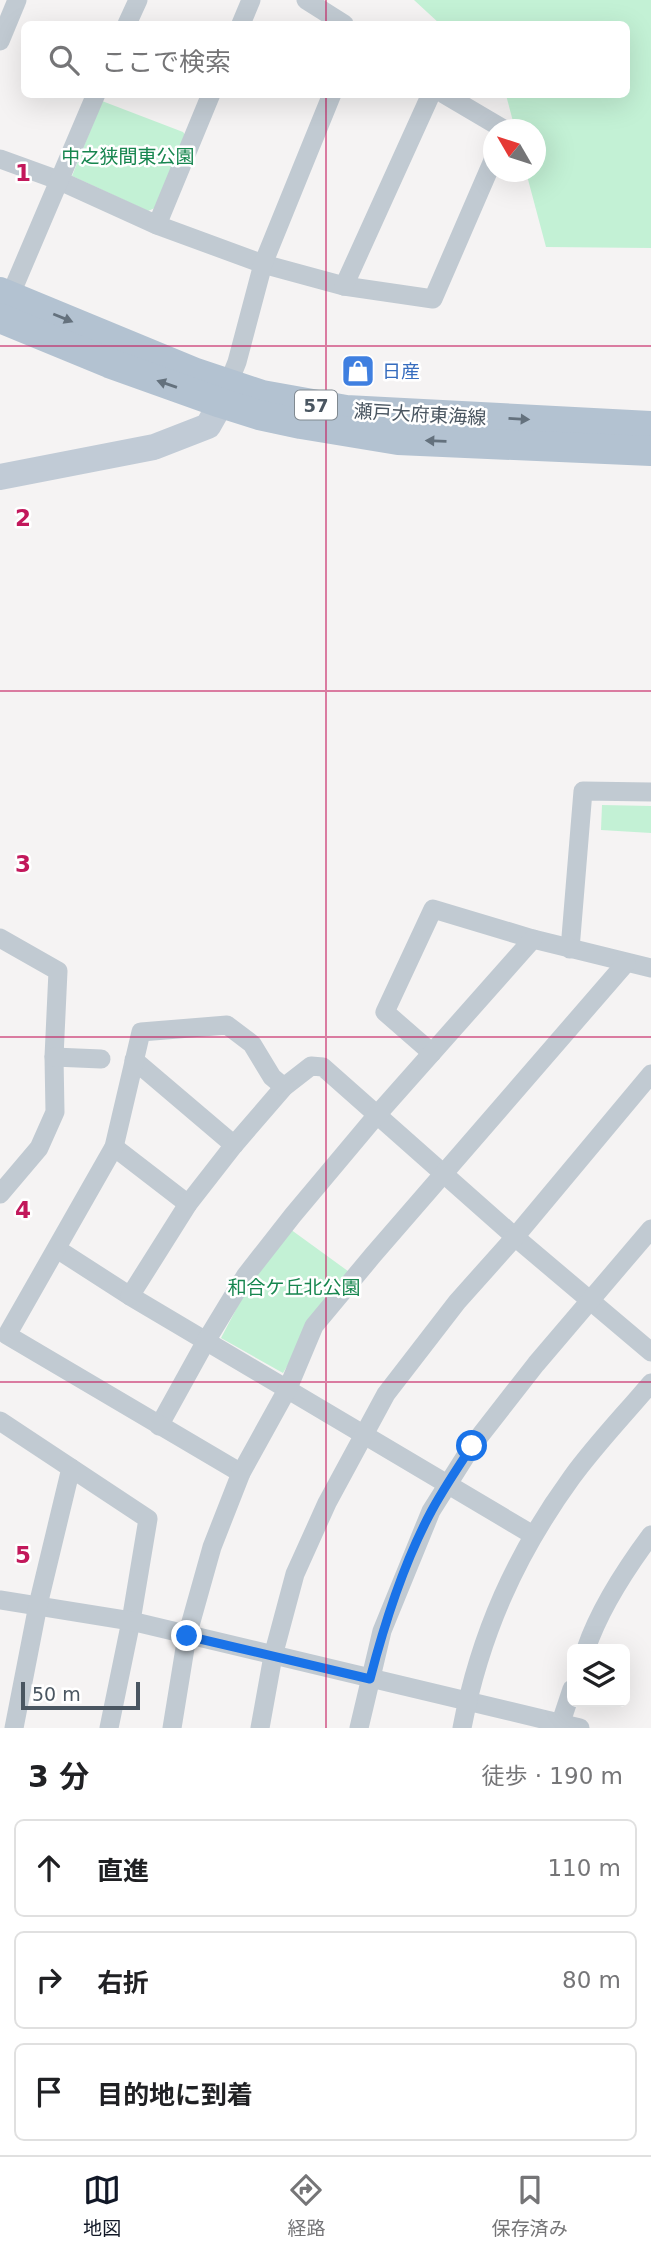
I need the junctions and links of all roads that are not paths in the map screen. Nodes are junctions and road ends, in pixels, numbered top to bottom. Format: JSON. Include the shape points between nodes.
{"nodes":[{"id":1,"x":17,"y":0,"type":"edge"},
{"id":2,"x":138,"y":0,"type":"edge"},
{"id":3,"x":251,"y":0,"type":"edge"},
{"id":4,"x":306,"y":0,"type":"edge"},
{"id":5,"x":128,"y":21,"type":"edge"},
{"id":6,"x":242,"y":21,"type":"edge"},
{"id":7,"x":339,"y":21,"type":"edge"},
{"id":8,"x":0,"y":41,"type":"edge"},
{"id":9,"x":94,"y":98,"type":"edge"},
{"id":10,"x":209,"y":98,"type":"edge"},
{"id":11,"x":330,"y":98,"type":"edge"},
{"id":12,"x":428,"y":98,"type":"edge"},
{"id":13,"x":451,"y":98,"type":"edge"},
{"id":14,"x":486,"y":119,"type":"edge"},
{"id":15,"x":0,"y":159,"type":"edge"},
{"id":16,"x":58,"y":180,"type":"junction"},
{"id":17,"x":484,"y":182,"type":"edge"},
{"id":18,"x":157,"y":225,"type":"junction"},
{"id":19,"x":263,"y":264,"type":"junction"},
{"id":20,"x":344,"y":286,"type":"junction"},
{"id":21,"x":3,"y":302,"type":"edge"},
{"id":22,"x":225,"y":393,"type":"junction"},
{"id":23,"x":651,"y":426,"type":"edge"},
{"id":24,"x":651,"y":450,"type":"edge"},
{"id":25,"x":0,"y":477,"type":"edge"},
{"id":26,"x":651,"y":792,"type":"edge"},
{"id":27,"x":0,"y":938,"type":"edge"},
{"id":28,"x":533,"y":939,"type":"junction"},
{"id":29,"x":570,"y":949,"type":"junction"},
{"id":30,"x":626,"y":963,"type":"junction"},
{"id":31,"x":651,"y":968,"type":"edge"},
{"id":32,"x":432,"y":1053,"type":"junction"},
{"id":33,"x":54,"y":1057,"type":"junction"},
{"id":34,"x":101,"y":1059,"type":"dead end"},
{"id":35,"x":134,"y":1060,"type":"junction"},
{"id":36,"x":651,"y":1074,"type":"edge"},
{"id":37,"x":284,"y":1087,"type":"junction"},
{"id":38,"x":376,"y":1116,"type":"junction"},
{"id":39,"x":234,"y":1145,"type":"junction"},
{"id":40,"x":114,"y":1147,"type":"junction"},
{"id":41,"x":444,"y":1174,"type":"junction"},
{"id":42,"x":0,"y":1194,"type":"edge"},
{"id":43,"x":188,"y":1204,"type":"junction"},
{"id":44,"x":651,"y":1229,"type":"edge"},
{"id":45,"x":515,"y":1237,"type":"junction"},
{"id":46,"x":57,"y":1249,"type":"junction"},
{"id":47,"x":130,"y":1296,"type":"junction"},
{"id":48,"x":591,"y":1299,"type":"junction"},
{"id":49,"x":206,"y":1341,"type":"junction"},
{"id":50,"x":651,"y":1352,"type":"edge"},
{"id":51,"x":651,"y":1383,"type":"edge"},
{"id":52,"x":288,"y":1388,"type":"junction"},
{"id":53,"x":0,"y":1421,"type":"edge"},
{"id":54,"x":159,"y":1426,"type":"junction"},
{"id":55,"x":364,"y":1434,"type":"junction"},
{"id":56,"x":71,"y":1468,"type":"junction"},
{"id":57,"x":241,"y":1473,"type":"junction"},
{"id":58,"x":447,"y":1484,"type":"junction"},
{"id":59,"x":533,"y":1535,"type":"junction"},
{"id":60,"x":651,"y":1535,"type":"edge"},
{"id":61,"x":0,"y":1600,"type":"edge"},
{"id":62,"x":38,"y":1605,"type":"junction"},
{"id":63,"x":131,"y":1621,"type":"junction"},
{"id":64,"x":187,"y":1636,"type":"junction"},
{"id":65,"x":588,"y":1644,"type":"edge"},
{"id":66,"x":273,"y":1656,"type":"junction"},
{"id":67,"x":370,"y":1679,"type":"junction"},
{"id":68,"x":467,"y":1702,"type":"junction"},
{"id":69,"x":567,"y":1703,"type":"edge"},
{"id":70,"x":559,"y":1726,"type":"edge"},
{"id":71,"x":14,"y":1728,"type":"edge"},
{"id":72,"x":108,"y":1728,"type":"edge"},
{"id":73,"x":172,"y":1728,"type":"edge"},
{"id":74,"x":260,"y":1728,"type":"edge"},
{"id":75,"x":359,"y":1728,"type":"edge"},
{"id":76,"x":462,"y":1728,"type":"edge"},
{"id":77,"x":580,"y":1728,"type":"edge"}],
"edges":[{"from":1,"to":8,"type":"street"},
{"from":2,"to":5,"type":"street"},
{"from":3,"to":6,"type":"street"},
{"from":4,"to":7,"type":"street"},
{"from":9,"to":16,"type":"street"},
{"from":10,"to":18,"type":"street"},
{"from":11,"to":19,"type":"street"},
{"from":12,"to":20,"type":"street"},
{"from":13,"to":14,"type":"street"},
{"from":15,"to":16,"type":"street"},
{"from":16,"to":18,"type":"street"},
{"from":16,"to":21,"type":"street"},
{"from":17,"to":20,"type":"street","via":[[433,299]]},
{"from":18,"to":19,"type":"street"},
{"from":19,"to":20,"type":"street"},
{"from":19,"to":22,"type":"street"},
{"from":21,"to":22,"type":"main road","name":"瀬戸大府東海線","number":"57","via":[[109,363]]},
{"from":22,"to":23,"type":"main road","name":"瀬戸大府東海線","number":"57","one_way":true,"via":[[346,410]]},
{"from":24,"to":22,"type":"main road","name":"瀬戸大府東海線","number":"57","one_way":true,"via":[[398,440],[259,415]]},
{"from":22,"to":25,"type":"street","via":[[208,426],[166,443]]},
{"from":26,"to":29,"type":"street","via":[[583,791]]},
{"from":27,"to":33,"type":"street","via":[[58,971]]},
{"from":28,"to":29,"type":"street"},
{"from":28,"to":32,"type":"street"},
{"from":28,"to":32,"type":"street","via":[[433,909],[385,1012]]},
{"from":29,"to":30,"type":"street"},
{"from":30,"to":31,"type":"street"},
{"from":30,"to":41,"type":"street"},
{"from":32,"to":38,"type":"street"},
{"from":33,"to":34,"type":"street"},
{"from":33,"to":42,"type":"street","via":[[55,1112],[39,1149]]},
{"from":35,"to":37,"type":"street","via":[[141,1032],[227,1025],[252,1044],[271,1077]]},
{"from":35,"to":39,"type":"street"},
{"from":35,"to":40,"type":"street"},
{"from":36,"to":45,"type":"street"},
{"from":37,"to":38,"type":"street","via":[[311,1066],[323,1067]]},
{"from":37,"to":39,"type":"street"},
{"from":38,"to":41,"type":"street"},
{"from":38,"to":49,"type":"street","via":[[246,1275]]},
{"from":39,"to":43,"type":"street"},
{"from":40,"to":43,"type":"street"},
{"from":40,"to":46,"type":"street"},
{"from":41,"to":45,"type":"street"},
{"from":41,"to":52,"type":"street","via":[[314,1326]]},
{"from":43,"to":47,"type":"street"},
{"from":44,"to":48,"type":"street"},
{"from":45,"to":48,"type":"street"},
{"from":45,"to":55,"type":"street","via":[[457,1302],[386,1394]]},
{"from":46,"to":47,"type":"street"},
{"from":46,"to":54,"type":"street","via":[[7,1335]]},
{"from":47,"to":49,"type":"street"},
{"from":48,"to":50,"type":"street"},
{"from":48,"to":58,"type":"street","via":[[480,1435]]},
{"from":49,"to":52,"type":"street"},
{"from":49,"to":54,"type":"street"},
{"from":51,"to":59,"type":"street","via":[[573,1476]]},
{"from":52,"to":55,"type":"street"},
{"from":52,"to":57,"type":"street"},
{"from":53,"to":56,"type":"street"},
{"from":54,"to":57,"type":"street"},
{"from":55,"to":58,"type":"street"},
{"from":55,"to":66,"type":"street","via":[[295,1574]]},
{"from":56,"to":62,"type":"street"},
{"from":56,"to":63,"type":"street","via":[[148,1519]]},
{"from":57,"to":64,"type":"street","via":[[212,1547]]},
{"from":58,"to":59,"type":"street"},
{"from":58,"to":67,"type":"street","via":[[415,1546],[382,1631]]},
{"from":59,"to":68,"type":"street","via":[[490,1626]]},
{"from":60,"to":65,"type":"street","via":[[625,1571]]},
{"from":61,"to":62,"type":"street"},
{"from":62,"to":63,"type":"street"},
{"from":62,"to":71,"type":"street"},
{"from":63,"to":64,"type":"street"},
{"from":63,"to":72,"type":"street"},
{"from":64,"to":66,"type":"street"},
{"from":64,"to":73,"type":"street"},
{"from":66,"to":67,"type":"street"},
{"from":66,"to":74,"type":"street"},
{"from":67,"to":68,"type":"street"},
{"from":67,"to":75,"type":"street"},
{"from":68,"to":70,"type":"street"},
{"from":68,"to":76,"type":"street"},
{"from":69,"to":70,"type":"street"},
{"from":70,"to":77,"type":"street"}]}
